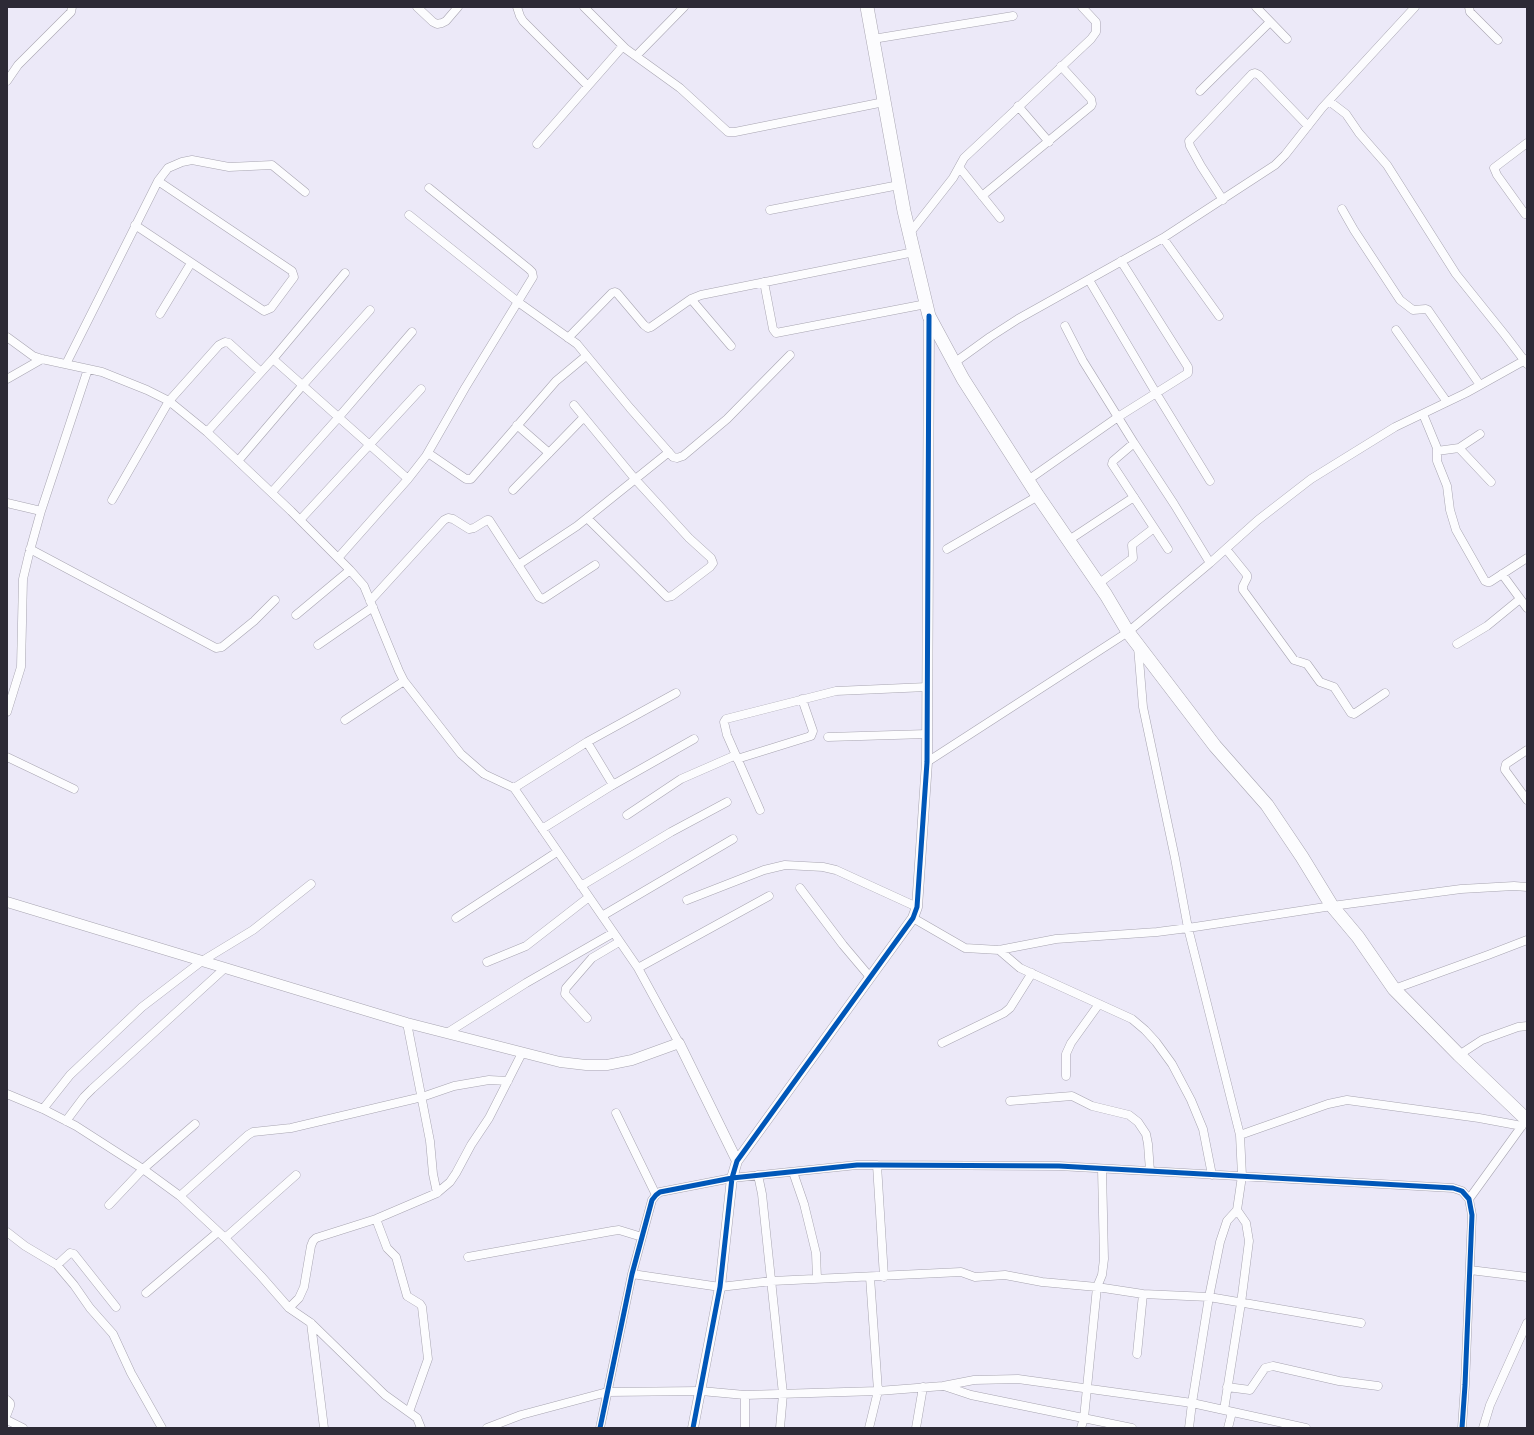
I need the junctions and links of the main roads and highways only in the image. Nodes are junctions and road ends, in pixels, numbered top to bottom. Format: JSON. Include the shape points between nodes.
{"nodes":[{"id":1,"x":867,"y":7,"type":"edge"},
{"id":2,"x":1525,"y":1122,"type":"edge"}],
"edges":[{"from":1,"to":2,"type":"main road","via":[[909,234],[928,310],[954,363],[1128,632],[1215,746],[1267,805],[1332,906],[1358,937],[1394,989]]}]}
